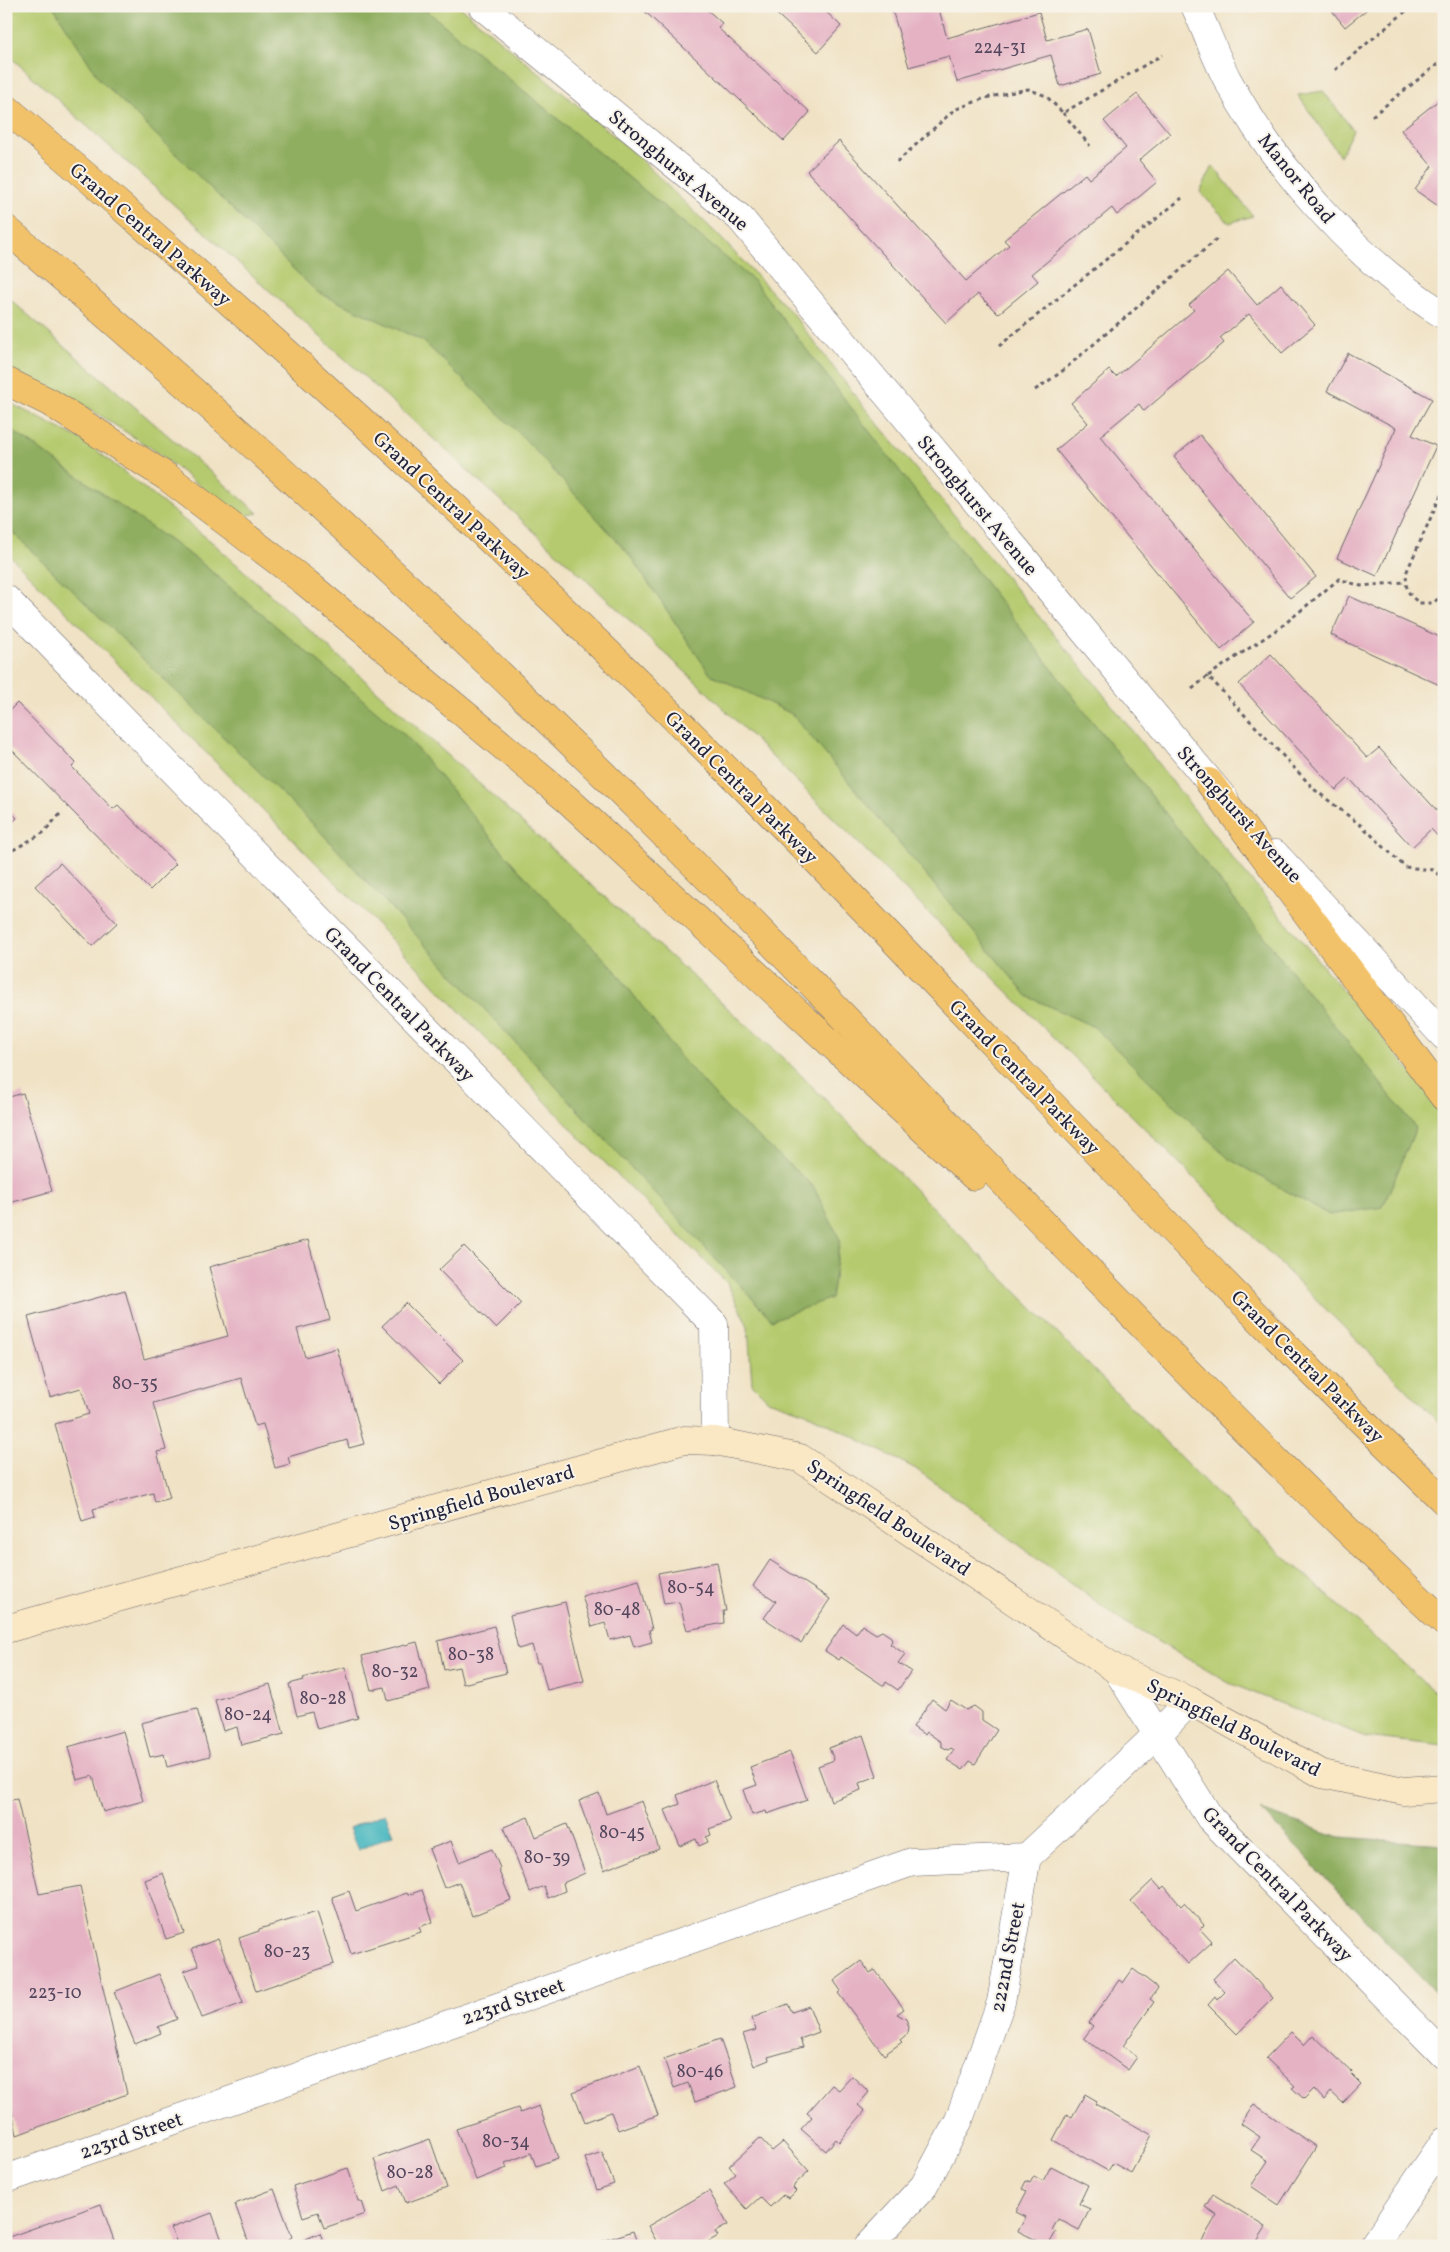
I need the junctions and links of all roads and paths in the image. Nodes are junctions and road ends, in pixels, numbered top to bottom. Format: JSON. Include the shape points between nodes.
{"nodes":[{"id":1,"x":482,"y":6,"type":"edge"},
{"id":2,"x":1195,"y":6,"type":"edge"},
{"id":3,"x":1412,"y":6,"type":"edge"},
{"id":4,"x":1162,"y":54,"type":"dead end"},
{"id":5,"x":1444,"y":59,"type":"edge"},
{"id":6,"x":1335,"y":70,"type":"dead end"},
{"id":7,"x":6,"y":108,"type":"edge"},
{"id":8,"x":1063,"y":113,"type":"junction"},
{"id":9,"x":1372,"y":116,"type":"dead end"},
{"id":10,"x":1090,"y":146,"type":"dead end"},
{"id":11,"x":897,"y":162,"type":"dead end"},
{"id":12,"x":1182,"y":198,"type":"dead end"},
{"id":13,"x":6,"y":229,"type":"edge"},
{"id":14,"x":1217,"y":239,"type":"dead end"},
{"id":15,"x":1444,"y":315,"type":"edge"},
{"id":16,"x":999,"y":346,"type":"dead end"},
{"id":17,"x":6,"y":381,"type":"edge"},
{"id":18,"x":1035,"y":390,"type":"dead end"},
{"id":19,"x":1444,"y":488,"type":"edge"},
{"id":20,"x":1405,"y":582,"type":"junction"},
{"id":21,"x":1444,"y":594,"type":"edge"},
{"id":22,"x":6,"y":599,"type":"edge"},
{"id":23,"x":1208,"y":676,"type":"junction"},
{"id":24,"x":1192,"y":689,"type":"dead end"},
{"id":25,"x":1209,"y":782,"type":"junction"},
{"id":26,"x":60,"y":814,"type":"dead end"},
{"id":27,"x":6,"y":854,"type":"edge"},
{"id":28,"x":1444,"y":878,"type":"edge"},
{"id":29,"x":1444,"y":1036,"type":"edge"},
{"id":30,"x":1444,"y":1097,"type":"edge"},
{"id":31,"x":1221,"y":1404,"type":"junction"},
{"id":32,"x":715,"y":1440,"type":"junction"},
{"id":33,"x":1444,"y":1501,"type":"edge"},
{"id":34,"x":1444,"y":1622,"type":"edge"},
{"id":35,"x":6,"y":1629,"type":"edge"},
{"id":36,"x":1117,"y":1670,"type":"junction"},
{"id":37,"x":1190,"y":1701,"type":"junction"},
{"id":38,"x":1157,"y":1736,"type":"junction"},
{"id":39,"x":1444,"y":1788,"type":"edge"},
{"id":40,"x":1027,"y":1857,"type":"junction"},
{"id":41,"x":1444,"y":2055,"type":"edge"},
{"id":42,"x":1444,"y":2142,"type":"edge"},
{"id":43,"x":6,"y":2179,"type":"edge"},
{"id":44,"x":868,"y":2246,"type":"edge"},
{"id":45,"x":1373,"y":2246,"type":"edge"}],
"edges":[{"from":1,"to":25,"type":"street","name":"Stronghurst Avenue","via":[[740,218]]},
{"from":2,"to":15,"type":"street","name":"Manor Road","via":[[1227,79],[1265,142],[1334,226],[1380,268]]},
{"from":3,"to":6,"type":"path"},
{"from":4,"to":8,"type":"path"},
{"from":5,"to":9,"type":"path"},
{"from":7,"to":33,"type":"highway","name":"Grand Central Parkway","via":[[316,380],[542,588],[768,812],[1273,1333]]},
{"from":8,"to":10,"type":"path"},
{"from":8,"to":11,"type":"path","via":[[1046,96],[1028,89],[985,98],[954,110]]},
{"from":12,"to":16,"type":"path"},
{"from":13,"to":31,"type":"highway","via":[[253,443],[475,651],[701,871]]},
{"from":14,"to":18,"type":"path","via":[[1060,373]]},
{"from":17,"to":31,"type":"highway","via":[[49,402],[167,477],[304,581],[568,800]]},
{"from":19,"to":20,"type":"path"},
{"from":20,"to":21,"type":"path","via":[[1408,594],[1418,603],[1433,603]]},
{"from":20,"to":23,"type":"path","via":[[1362,586],[1339,579],[1282,626]]},
{"from":22,"to":32,"type":"street","name":"Grand Central Parkway","via":[[714,1324]]},
{"from":23,"to":24,"type":"path"},
{"from":23,"to":28,"type":"path","via":[[1315,790],[1363,827],[1405,867],[1433,870]]},
{"from":25,"to":29,"type":"street","name":"Stronghurst Avenue"},
{"from":25,"to":30,"type":"highway"},
{"from":26,"to":27,"type":"path","via":[[43,833]]},
{"from":31,"to":34,"type":"highway"},
{"from":32,"to":35,"type":"main road","name":"Springfield Boulevard","via":[[684,1440]]},
{"from":32,"to":36,"type":"main road","name":"Springfield Boulevard","via":[[800,1458]]},
{"from":36,"to":37,"type":"main road","name":"Springfield Boulevard"},
{"from":36,"to":38,"type":"street","name":"Grand Central Parkway"},
{"from":37,"to":38,"type":"street"},
{"from":37,"to":39,"type":"main road","name":"Springfield Boulevard","via":[[1322,1774],[1404,1791]]},
{"from":38,"to":40,"type":"street"},
{"from":38,"to":41,"type":"street","name":"Grand Central Parkway","via":[[1210,1818]]},
{"from":40,"to":43,"type":"street","name":"223rd Street","via":[[912,1862]]},
{"from":40,"to":44,"type":"street","name":"222nd Street","via":[[1001,2002],[960,2120],[924,2186]]},
{"from":42,"to":45,"type":"street"}]}
